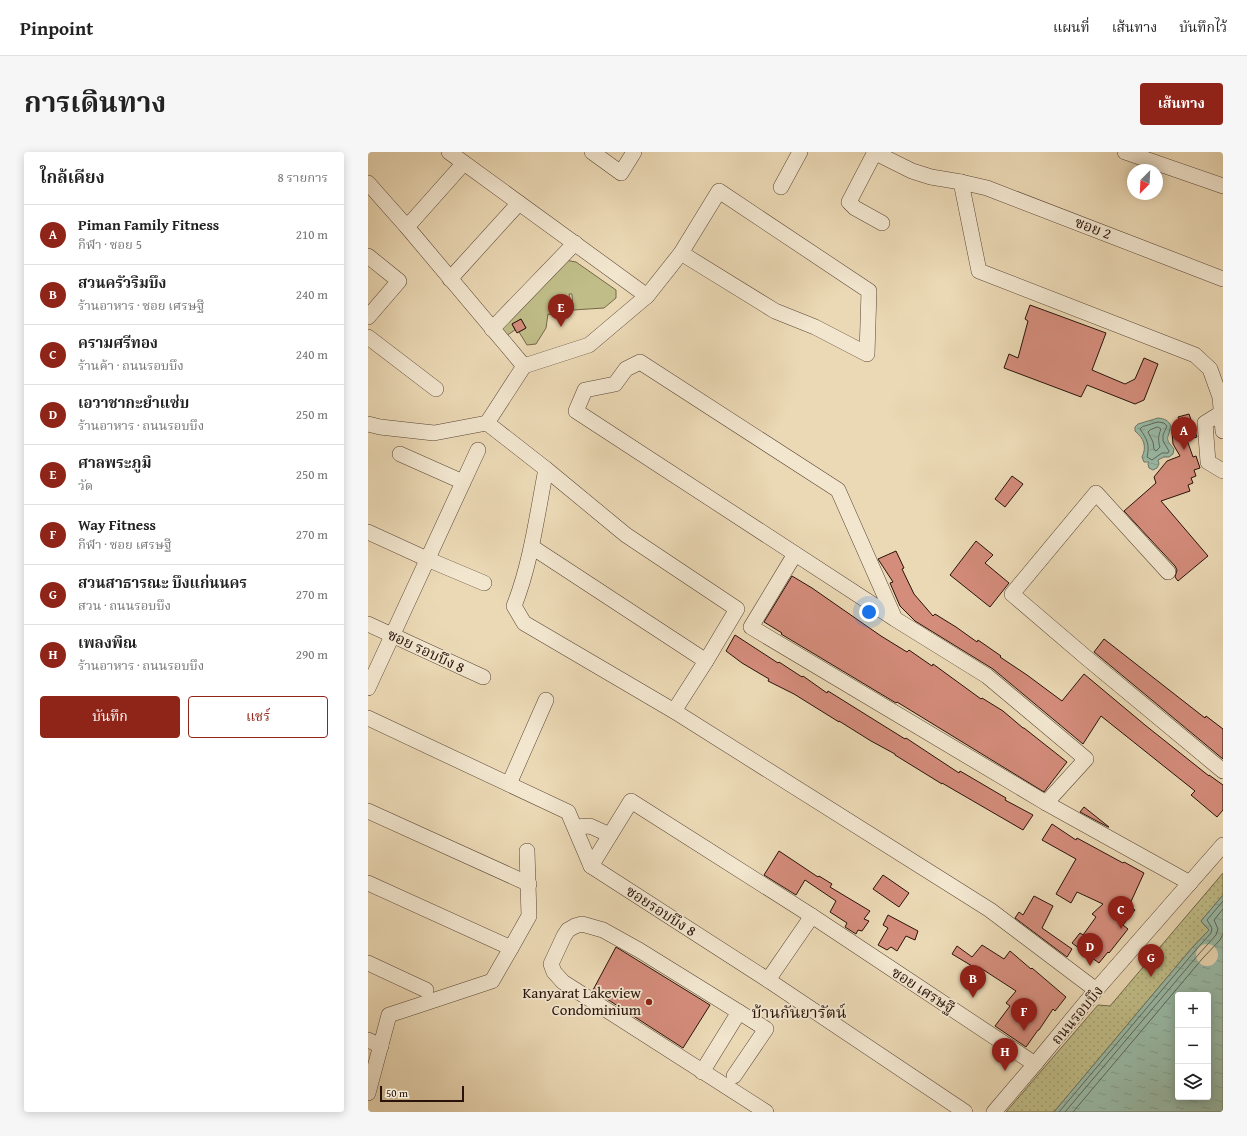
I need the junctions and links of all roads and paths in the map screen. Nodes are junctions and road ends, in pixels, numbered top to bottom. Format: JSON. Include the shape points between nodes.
{"nodes":[{"id":1,"x":449,"y":152,"type":"edge"},
{"id":2,"x":592,"y":152,"type":"edge"},
{"id":3,"x":634,"y":152,"type":"edge"},
{"id":4,"x":800,"y":152,"type":"edge"},
{"id":5,"x":874,"y":152,"type":"edge"},
{"id":6,"x":1125,"y":152,"type":"edge"},
{"id":7,"x":464,"y":163,"type":"junction"},
{"id":8,"x":961,"y":182,"type":"junction"},
{"id":9,"x":368,"y":183,"type":"edge"},
{"id":10,"x":1223,"y":186,"type":"edge"},
{"id":11,"x":781,"y":187,"type":"dead end"},
{"id":12,"x":519,"y":203,"type":"junction"},
{"id":13,"x":882,"y":223,"type":"dead end"},
{"id":14,"x":407,"y":227,"type":"junction"},
{"id":15,"x":575,"y":244,"type":"junction"},
{"id":16,"x":681,"y":253,"type":"junction"},
{"id":17,"x":368,"y":256,"type":"edge"},
{"id":18,"x":1223,"y":278,"type":"edge"},
{"id":19,"x":450,"y":279,"type":"junction"},
{"id":20,"x":647,"y":296,"type":"junction"},
{"id":21,"x":368,"y":317,"type":"edge"},
{"id":22,"x":492,"y":329,"type":"junction"},
{"id":23,"x":368,"y":337,"type":"edge"},
{"id":24,"x":524,"y":366,"type":"junction"},
{"id":25,"x":1217,"y":367,"type":"edge"},
{"id":26,"x":436,"y":389,"type":"dead end"},
{"id":27,"x":1222,"y":413,"type":"junction"},
{"id":28,"x":487,"y":423,"type":"junction"},
{"id":29,"x":368,"y":424,"type":"edge"},
{"id":30,"x":1223,"y":431,"type":"edge"},
{"id":31,"x":478,"y":450,"type":"dead end"},
{"id":32,"x":400,"y":454,"type":"dead end"},
{"id":33,"x":546,"y":469,"type":"junction"},
{"id":34,"x":1223,"y":471,"type":"edge"},
{"id":35,"x":463,"y":482,"type":"junction"},
{"id":36,"x":368,"y":532,"type":"edge"},
{"id":37,"x":532,"y":547,"type":"junction"},
{"id":38,"x":795,"y":554,"type":"junction"},
{"id":39,"x":427,"y":559,"type":"junction"},
{"id":40,"x":1168,"y":572,"type":"dead end"},
{"id":41,"x":484,"y":583,"type":"dead end"},
{"id":42,"x":895,"y":619,"type":"junction"},
{"id":43,"x":368,"y":624,"type":"edge"},
{"id":44,"x":392,"y":635,"type":"junction"},
{"id":45,"x":706,"y":661,"type":"junction"},
{"id":46,"x":483,"y":677,"type":"dead end"},
{"id":47,"x":368,"y":688,"type":"edge"},
{"id":48,"x":546,"y":700,"type":"dead end"},
{"id":49,"x":674,"y":710,"type":"junction"},
{"id":50,"x":368,"y":718,"type":"edge"},
{"id":51,"x":1223,"y":771,"type":"edge"},
{"id":52,"x":509,"y":784,"type":"junction"},
{"id":53,"x":1046,"y":803,"type":"junction"},
{"id":54,"x":368,"y":811,"type":"edge"},
{"id":55,"x":575,"y":828,"type":"junction"},
{"id":56,"x":610,"y":836,"type":"junction"},
{"id":57,"x":1223,"y":845,"type":"edge"},
{"id":58,"x":527,"y":851,"type":"dead end"},
{"id":59,"x":590,"y":866,"type":"junction"},
{"id":60,"x":368,"y":883,"type":"edge"},
{"id":61,"x":1190,"y":883,"type":"junction"},
{"id":62,"x":528,"y":884,"type":"junction"},
{"id":63,"x":812,"y":916,"type":"junction"},
{"id":64,"x":511,"y":948,"type":"junction"},
{"id":65,"x":368,"y":963,"type":"edge"},
{"id":66,"x":768,"y":980,"type":"junction"},
{"id":67,"x":426,"y":990,"type":"dead end"},
{"id":68,"x":1096,"y":990,"type":"junction"},
{"id":69,"x":739,"y":1012,"type":"junction"},
{"id":70,"x":374,"y":1043,"type":"edge"},
{"id":71,"x":1035,"y":1064,"type":"junction"},
{"id":72,"x":702,"y":1072,"type":"junction"},
{"id":73,"x":734,"y":1076,"type":"dead end"},
{"id":74,"x":368,"y":1093,"type":"edge"},
{"id":75,"x":766,"y":1112,"type":"edge"},
{"id":76,"x":965,"y":1112,"type":"edge"},
{"id":77,"x":994,"y":1112,"type":"edge"}],
"edges":[{"from":1,"to":7,"type":"street"},
{"from":2,"to":3,"type":"street","via":[[620,173]]},
{"from":4,"to":11,"type":"street"},
{"from":5,"to":8,"type":"street","name":"ซอย 2","via":[[916,172]]},
{"from":5,"to":13,"type":"street","via":[[850,202],[855,208]]},
{"from":6,"to":10,"type":"street"},
{"from":7,"to":12,"type":"street"},
{"from":7,"to":14,"type":"street"},
{"from":8,"to":18,"type":"street","name":"ซอย 2","via":[[987,188]]},
{"from":8,"to":25,"type":"street","via":[[979,272],[1195,355]]},
{"from":9,"to":14,"type":"street"},
{"from":12,"to":15,"type":"street"},
{"from":12,"to":19,"type":"street"},
{"from":14,"to":19,"type":"street"},
{"from":15,"to":20,"type":"street"},
{"from":15,"to":22,"type":"street"},
{"from":16,"to":16,"type":"street","via":[[775,311],[815,327],[867,354],[869,291],[719,191]]},
{"from":16,"to":20,"type":"street"},
{"from":17,"to":21,"type":"street","via":[[399,281]]},
{"from":19,"to":22,"type":"street"},
{"from":20,"to":24,"type":"street","via":[[589,345]]},
{"from":22,"to":24,"type":"street"},
{"from":23,"to":26,"type":"street"},
{"from":24,"to":28,"type":"street"},
{"from":25,"to":27,"type":"street"},
{"from":27,"to":30,"type":"street"},
{"from":27,"to":34,"type":"street","via":[[1205,423],[1208,462]]},
{"from":28,"to":29,"type":"street","via":[[434,433]]},
{"from":28,"to":33,"type":"street"},
{"from":31,"to":35,"type":"street"},
{"from":32,"to":35,"type":"street"},
{"from":33,"to":37,"type":"street"},
{"from":33,"to":45,"type":"street","via":[[626,535],[737,610]]},
{"from":35,"to":39,"type":"street"},
{"from":36,"to":39,"type":"street"},
{"from":37,"to":45,"type":"street"},
{"from":37,"to":49,"type":"street","via":[[514,606],[524,623]]},
{"from":38,"to":42,"type":"street"},
{"from":38,"to":42,"type":"street","via":[[576,411],[585,390],[615,384],[626,369],[640,362],[838,490]]},
{"from":38,"to":53,"type":"street","via":[[751,627]]},
{"from":39,"to":41,"type":"street"},
{"from":39,"to":44,"type":"street"},
{"from":40,"to":51,"type":"street","via":[[1096,493],[1012,594]]},
{"from":42,"to":53,"type":"street","via":[[987,676],[1086,759]]},
{"from":43,"to":44,"type":"street","name":"ซอย รอบบึง 8"},
{"from":44,"to":46,"type":"street","name":"ซอย รอบบึง 8"},
{"from":44,"to":47,"type":"street"},
{"from":45,"to":49,"type":"street"},
{"from":48,"to":52,"type":"street"},
{"from":49,"to":68,"type":"street","via":[[990,910]]},
{"from":50,"to":52,"type":"street"},
{"from":52,"to":55,"type":"street","via":[[568,812]]},
{"from":53,"to":61,"type":"street"},
{"from":54,"to":62,"type":"street"},
{"from":55,"to":56,"type":"street","via":[[590,826]]},
{"from":55,"to":59,"type":"street"},
{"from":56,"to":59,"type":"street"},
{"from":56,"to":63,"type":"street","name":"ซอย เศรษฐี","via":[[631,801]]},
{"from":57,"to":61,"type":"street","name":"ถนนรอบบึง"},
{"from":58,"to":62,"type":"street"},
{"from":59,"to":66,"type":"street","name":"ซอยรอบบึง 8"},
{"from":60,"to":64,"type":"street"},
{"from":61,"to":68,"type":"street","name":"ถนนรอบบึง"},
{"from":62,"to":64,"type":"street","via":[[529,916]]},
{"from":63,"to":66,"type":"street"},
{"from":63,"to":71,"type":"street","name":"ซอย เศรษฐี"},
{"from":64,"to":70,"type":"street","via":[[492,982],[389,1015]]},
{"from":65,"to":67,"type":"street"},
{"from":66,"to":76,"type":"street","name":"ซอยรอบบึง 8"},
{"from":68,"to":71,"type":"street","name":"ถนนรอบบึง"},
{"from":69,"to":72,"type":"street"},
{"from":69,"to":72,"type":"street","via":[[603,930],[582,924],[568,930],[564,936],[551,964],[558,977]]},
{"from":69,"to":73,"type":"street","via":[[766,1029]]},
{"from":70,"to":74,"type":"street"},
{"from":71,"to":77,"type":"street","name":"ถนนรอบบึง"},
{"from":72,"to":75,"type":"street"}]}
